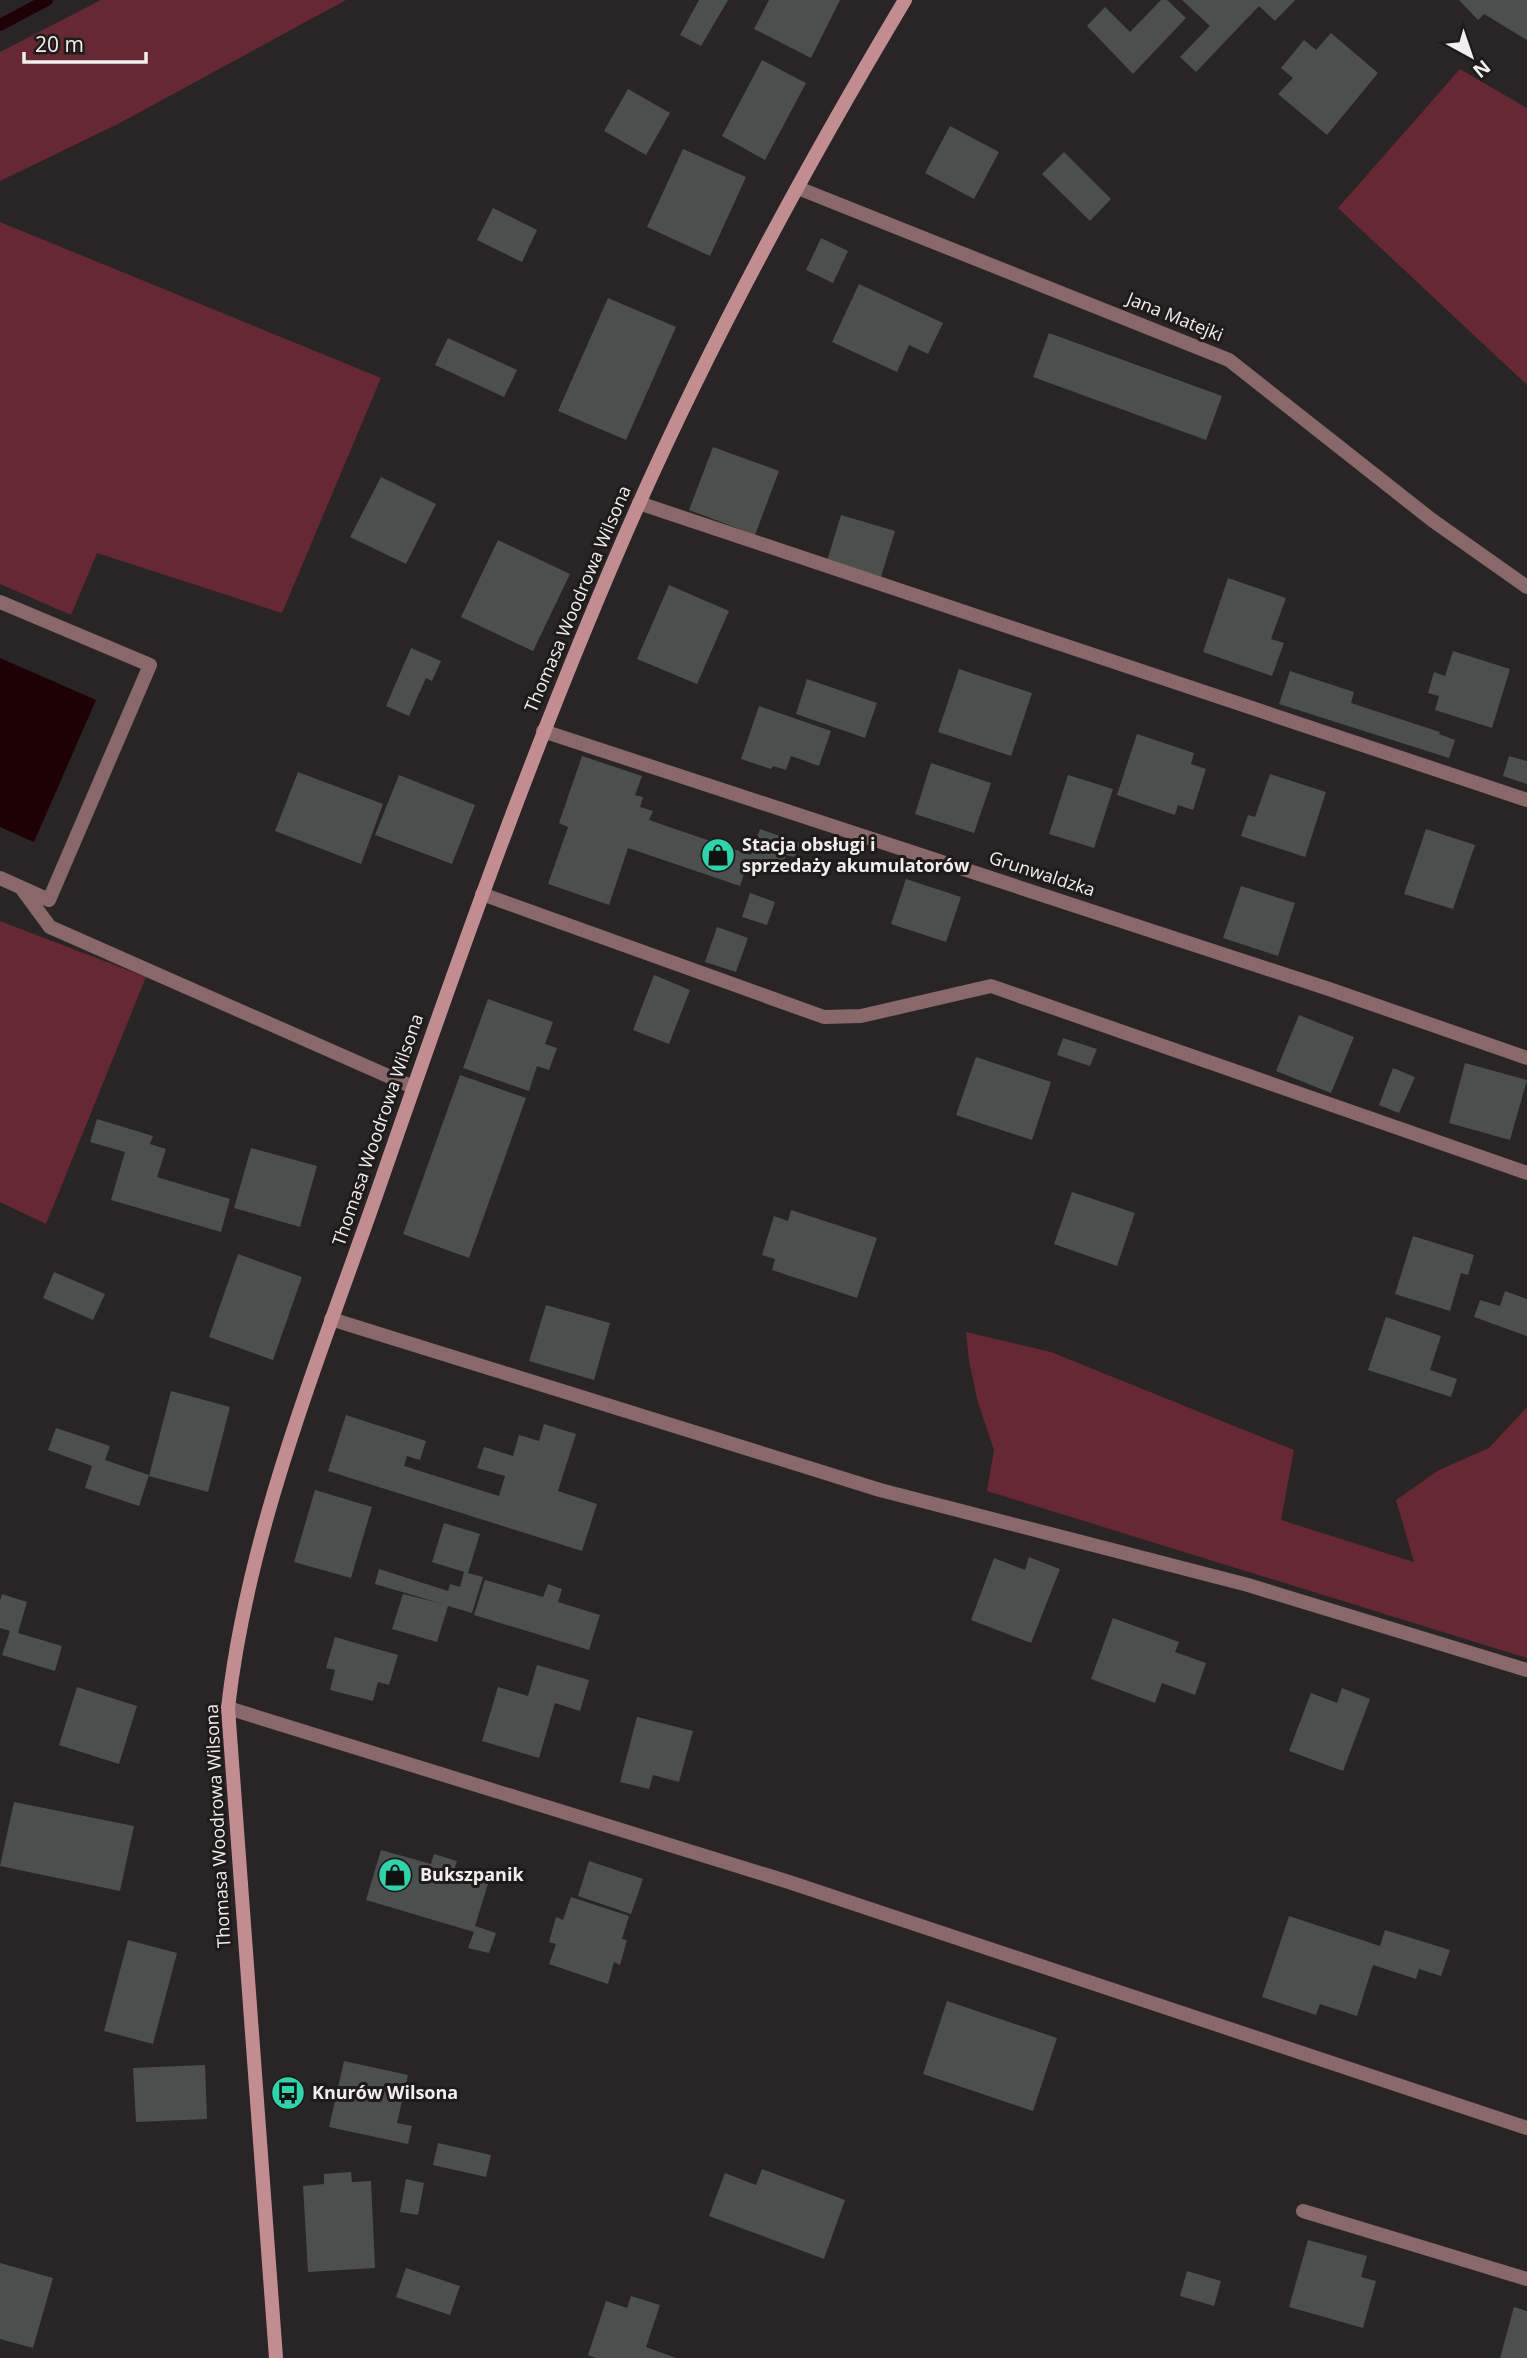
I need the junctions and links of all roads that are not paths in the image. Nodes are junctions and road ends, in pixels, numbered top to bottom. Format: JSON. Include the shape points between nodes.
{"nodes":[{"id":1,"x":905,"y":0,"type":"edge"},
{"id":2,"x":797,"y":188,"type":"junction"},
{"id":3,"x":639,"y":503,"type":"junction"},
{"id":4,"x":1527,"y":587,"type":"edge"},
{"id":5,"x":0,"y":602,"type":"edge"},
{"id":6,"x":543,"y":731,"type":"junction"},
{"id":7,"x":1527,"y":800,"type":"edge"},
{"id":8,"x":0,"y":878,"type":"edge"},
{"id":9,"x":21,"y":888,"type":"junction"},
{"id":10,"x":482,"y":894,"type":"junction"},
{"id":11,"x":1527,"y":1058,"type":"edge"},
{"id":12,"x":413,"y":1087,"type":"junction"},
{"id":13,"x":1527,"y":1174,"type":"edge"},
{"id":14,"x":331,"y":1319,"type":"junction"},
{"id":15,"x":1527,"y":1670,"type":"edge"},
{"id":16,"x":228,"y":1708,"type":"junction"},
{"id":17,"x":1527,"y":2128,"type":"edge"},
{"id":18,"x":1303,"y":2211,"type":"dead end"},
{"id":19,"x":1527,"y":2279,"type":"edge"},
{"id":20,"x":276,"y":2358,"type":"edge"}],
"edges":[{"from":1,"to":2,"type":"street","name":"Thomasa Woodrowa Wilsona"},
{"from":2,"to":3,"type":"street","name":"Thomasa Woodrowa Wilsona"},
{"from":2,"to":4,"type":"street","name":"Jana Matejki","via":[[1229,360],[1441,527]]},
{"from":3,"to":6,"type":"street","name":"Thomasa Woodrowa Wilsona"},
{"from":3,"to":7,"type":"street"},
{"from":5,"to":9,"type":"street","via":[[150,665],[49,901]]},
{"from":6,"to":10,"type":"street","name":"Thomasa Woodrowa Wilsona"},
{"from":6,"to":11,"type":"street","name":"Grunwaldzka"},
{"from":8,"to":9,"type":"street"},
{"from":9,"to":12,"type":"street","via":[[50,927]]},
{"from":10,"to":12,"type":"street","name":"Thomasa Woodrowa Wilsona"},
{"from":10,"to":13,"type":"street","via":[[824,1017],[861,1016],[991,986]]},
{"from":12,"to":14,"type":"street","name":"Thomasa Woodrowa Wilsona"},
{"from":14,"to":15,"type":"street","via":[[880,1490],[1248,1585]]},
{"from":14,"to":16,"type":"street","name":"Thomasa Woodrowa Wilsona","via":[[259,1550],[240,1625]]},
{"from":16,"to":17,"type":"street","via":[[789,1882]]},
{"from":16,"to":20,"type":"street","name":"Thomasa Woodrowa Wilsona"},
{"from":18,"to":19,"type":"street"}]}
